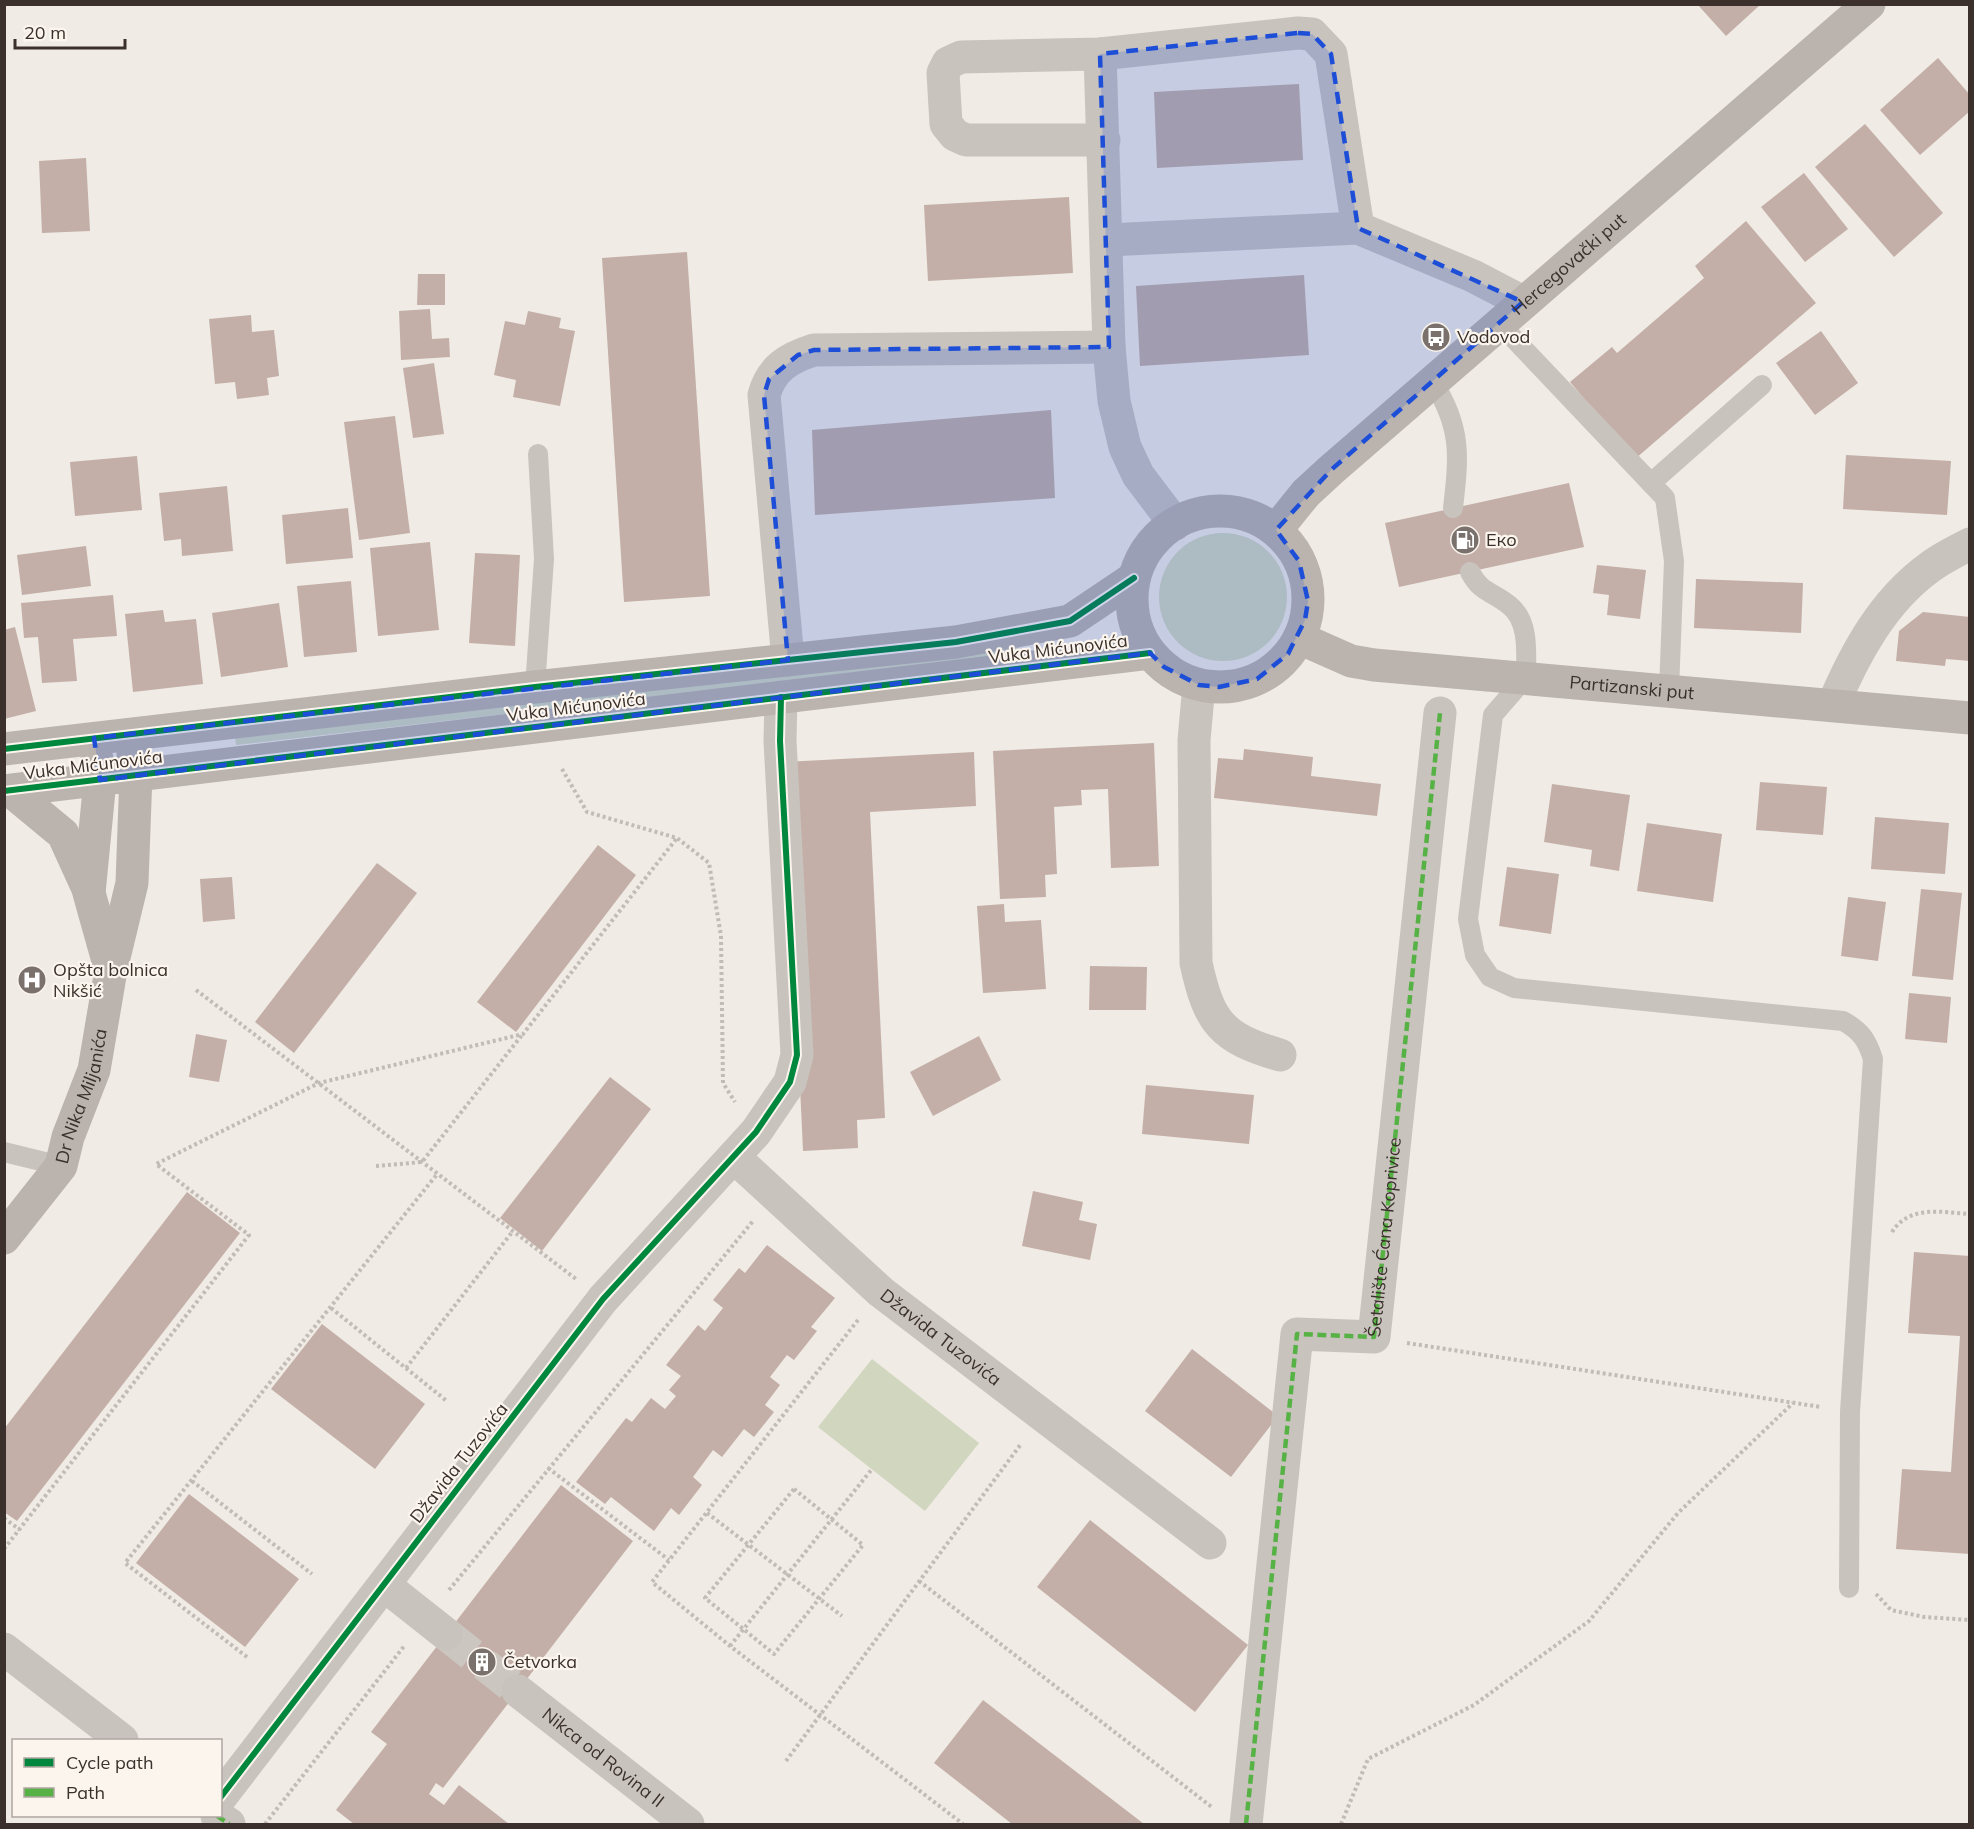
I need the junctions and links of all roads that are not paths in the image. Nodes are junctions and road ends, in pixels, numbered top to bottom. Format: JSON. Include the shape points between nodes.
{"nodes":[{"id":1,"x":1869,"y":4,"type":"edge"},
{"id":2,"x":1100,"y":54,"type":"junction"},
{"id":3,"x":1104,"y":140,"type":"junction"},
{"id":4,"x":1358,"y":228,"type":"junction"},
{"id":5,"x":1108,"y":240,"type":"junction"},
{"id":6,"x":1511,"y":313,"type":"junction"},
{"id":7,"x":1109,"y":347,"type":"junction"},
{"id":8,"x":1433,"y":382,"type":"junction"},
{"id":9,"x":1762,"y":385,"type":"dead end"},
{"id":10,"x":538,"y":454,"type":"dead end"},
{"id":11,"x":1651,"y":483,"type":"junction"},
{"id":12,"x":1453,"y":508,"type":"dead end"},
{"id":13,"x":1175,"y":524,"type":"junction"},
{"id":14,"x":1276,"y":530,"type":"junction"},
{"id":15,"x":1970,"y":544,"type":"edge"},
{"id":16,"x":1470,"y":572,"type":"dead end"},
{"id":17,"x":1134,"y":578,"type":"junction"},
{"id":18,"x":1299,"y":638,"type":"junction"},
{"id":19,"x":1150,"y":653,"type":"junction"},
{"id":20,"x":788,"y":660,"type":"junction"},
{"id":21,"x":1526,"y":677,"type":"junction"},
{"id":22,"x":1199,"y":685,"type":"junction"},
{"id":23,"x":535,"y":687,"type":"junction"},
{"id":24,"x":1670,"y":690,"type":"junction"},
{"id":25,"x":781,"y":697,"type":"junction"},
{"id":26,"x":1833,"y":705,"type":"junction"},
{"id":27,"x":1440,"y":713,"type":"dead end"},
{"id":28,"x":1970,"y":718,"type":"edge"},
{"id":29,"x":130,"y":732,"type":"junction"},
{"id":30,"x":94,"y":738,"type":"junction"},
{"id":31,"x":4,"y":749,"type":"edge"},
{"id":32,"x":136,"y":774,"type":"junction"},
{"id":33,"x":100,"y":780,"type":"junction"},
{"id":34,"x":8,"y":791,"type":"edge"},
{"id":35,"x":89,"y":892,"type":"junction"},
{"id":36,"x":111,"y":970,"type":"junction"},
{"id":37,"x":1280,"y":1055,"type":"dead end"},
{"id":38,"x":4,"y":1152,"type":"edge"},
{"id":39,"x":735,"y":1158,"type":"junction"},
{"id":40,"x":62,"y":1166,"type":"junction"},
{"id":41,"x":4,"y":1238,"type":"edge"},
{"id":42,"x":1210,"y":1543,"type":"dead end"},
{"id":43,"x":384,"y":1585,"type":"junction"},
{"id":44,"x":1849,"y":1588,"type":"dead end"},
{"id":45,"x":436,"y":1626,"type":"tunnel mouth"},
{"id":46,"x":4,"y":1649,"type":"edge"},
{"id":47,"x":518,"y":1691,"type":"tunnel mouth"},
{"id":48,"x":121,"y":1739,"type":"edge"},
{"id":49,"x":222,"y":1795,"type":"edge"},
{"id":50,"x":688,"y":1824,"type":"edge"},
{"id":51,"x":1246,"y":1824,"type":"edge"}],
"edges":[{"from":1,"to":6,"type":"main road","name":"Hercegovački put"},
{"from":2,"to":3,"type":"street"},
{"from":2,"to":3,"type":"street","via":[[961,57],[948,63],[944,73],[946,124],[966,140]]},
{"from":2,"to":4,"type":"street","via":[[1312,34],[1331,54]]},
{"from":3,"to":5,"type":"street"},
{"from":4,"to":5,"type":"street"},
{"from":4,"to":6,"type":"street","via":[[1473,276]]},
{"from":5,"to":7,"type":"street"},
{"from":6,"to":8,"type":"main road","name":"Hercegovački put"},
{"from":6,"to":11,"type":"lane"},
{"from":7,"to":13,"type":"street","via":[[1114,401],[1125,447],[1138,475]]},
{"from":7,"to":20,"type":"street","via":[[814,351],[781,365],[768,379],[764,395]]},
{"from":8,"to":12,"type":"lane","via":[[1448,406],[1458,445]]},
{"from":8,"to":14,"type":"main road","name":"Hercegovački put","via":[[1306,493]]},
{"from":9,"to":11,"type":"lane"},
{"from":10,"to":23,"type":"lane","via":[[544,559]]},
{"from":11,"to":24,"type":"lane","via":[[1665,498],[1674,561]]},
{"from":13,"to":14,"type":"main road","via":[[1202,513],[1221,511],[1241,513]]},
{"from":13,"to":17,"type":"main road","via":[[1152,543]]},
{"from":14,"to":18,"type":"main road","via":[[1294,553],[1306,580],[1305,620]]},
{"from":15,"to":26,"type":"street","via":[[1929,567],[1890,603],[1853,657]]},
{"from":16,"to":21,"type":"lane","via":[[1478,587],[1511,606],[1525,630]]},
{"from":17,"to":19,"type":"main road","via":[[1134,618]]},
{"from":17,"to":20,"type":"main road","name":"Vuka Mićunovića","via":[[1070,621],[956,642]]},
{"from":18,"to":21,"type":"main road","name":"Partizanski put","via":[[1351,661]]},
{"from":18,"to":22,"type":"main road","via":[[1274,668],[1257,679],[1219,687]]},
{"from":19,"to":22,"type":"main road","via":[[1172,672]]},
{"from":19,"to":25,"type":"main road","name":"Vuka Mićunovića"},
{"from":20,"to":23,"type":"main road","name":"Vuka Mićunovića"},
{"from":21,"to":24,"type":"main road","name":"Partizanski put"},
{"from":21,"to":44,"type":"lane","via":[[1493,715],[1468,919],[1475,955],[1490,976],[1515,988],[1843,1021],[1868,1041],[1874,1059],[1850,1412]]},
{"from":22,"to":37,"type":"street","via":[[1195,764],[1196,963],[1201,986],[1215,1019],[1230,1034],[1252,1047]]},
{"from":23,"to":29,"type":"main road","name":"Vuka Mićunovića"},
{"from":24,"to":26,"type":"main road","name":"Partizanski put"},
{"from":25,"to":32,"type":"main road","name":"Vuka Mićunovića"},
{"from":25,"to":39,"type":"street","via":[[797,1055],[790,1082]]},
{"from":26,"to":28,"type":"main road","name":"Partizanski put"},
{"from":27,"to":51,"type":"street","name":"Šetalište Ćana Koprivice","via":[[1374,1338],[1297,1334]]},
{"from":29,"to":30,"type":"main road","name":"Vuka Mićunovića"},
{"from":29,"to":32,"type":"main road","name":"Dr Nika Miljanića"},
{"from":30,"to":31,"type":"main road","name":"Vuka Mićunovića"},
{"from":30,"to":33,"type":"main road","name":"Dr Nika Miljanića"},
{"from":32,"to":33,"type":"main road","name":"Vuka Mićunovića"},
{"from":32,"to":36,"type":"main road","name":"Dr Nika Miljanića","via":[[132,883]]},
{"from":33,"to":34,"type":"main road","name":"Vuka Mićunovića"},
{"from":33,"to":35,"type":"main road","name":"Dr Nika Miljanića"},
{"from":34,"to":35,"type":"main road","via":[[63,834]]},
{"from":35,"to":36,"type":"main road","name":"Dr Nika Miljanića"},
{"from":36,"to":40,"type":"main road","name":"Dr Nika Miljanića","via":[[94,1070],[68,1137]]},
{"from":38,"to":40,"type":"lane"},
{"from":39,"to":42,"type":"street","name":"Džavida Tuzovića","via":[[881,1292]]},
{"from":39,"to":43,"type":"street","name":"Džavida Tuzovića","via":[[603,1299]]},
{"from":40,"to":41,"type":"main road","name":"Dr Nika Miljanića"},
{"from":43,"to":45,"type":"street"},
{"from":43,"to":49,"type":"street","name":"Džavida Tuzovića"},
{"from":46,"to":48,"type":"street"},
{"from":47,"to":50,"type":"street","name":"Nikca od Rovina II"}]}
